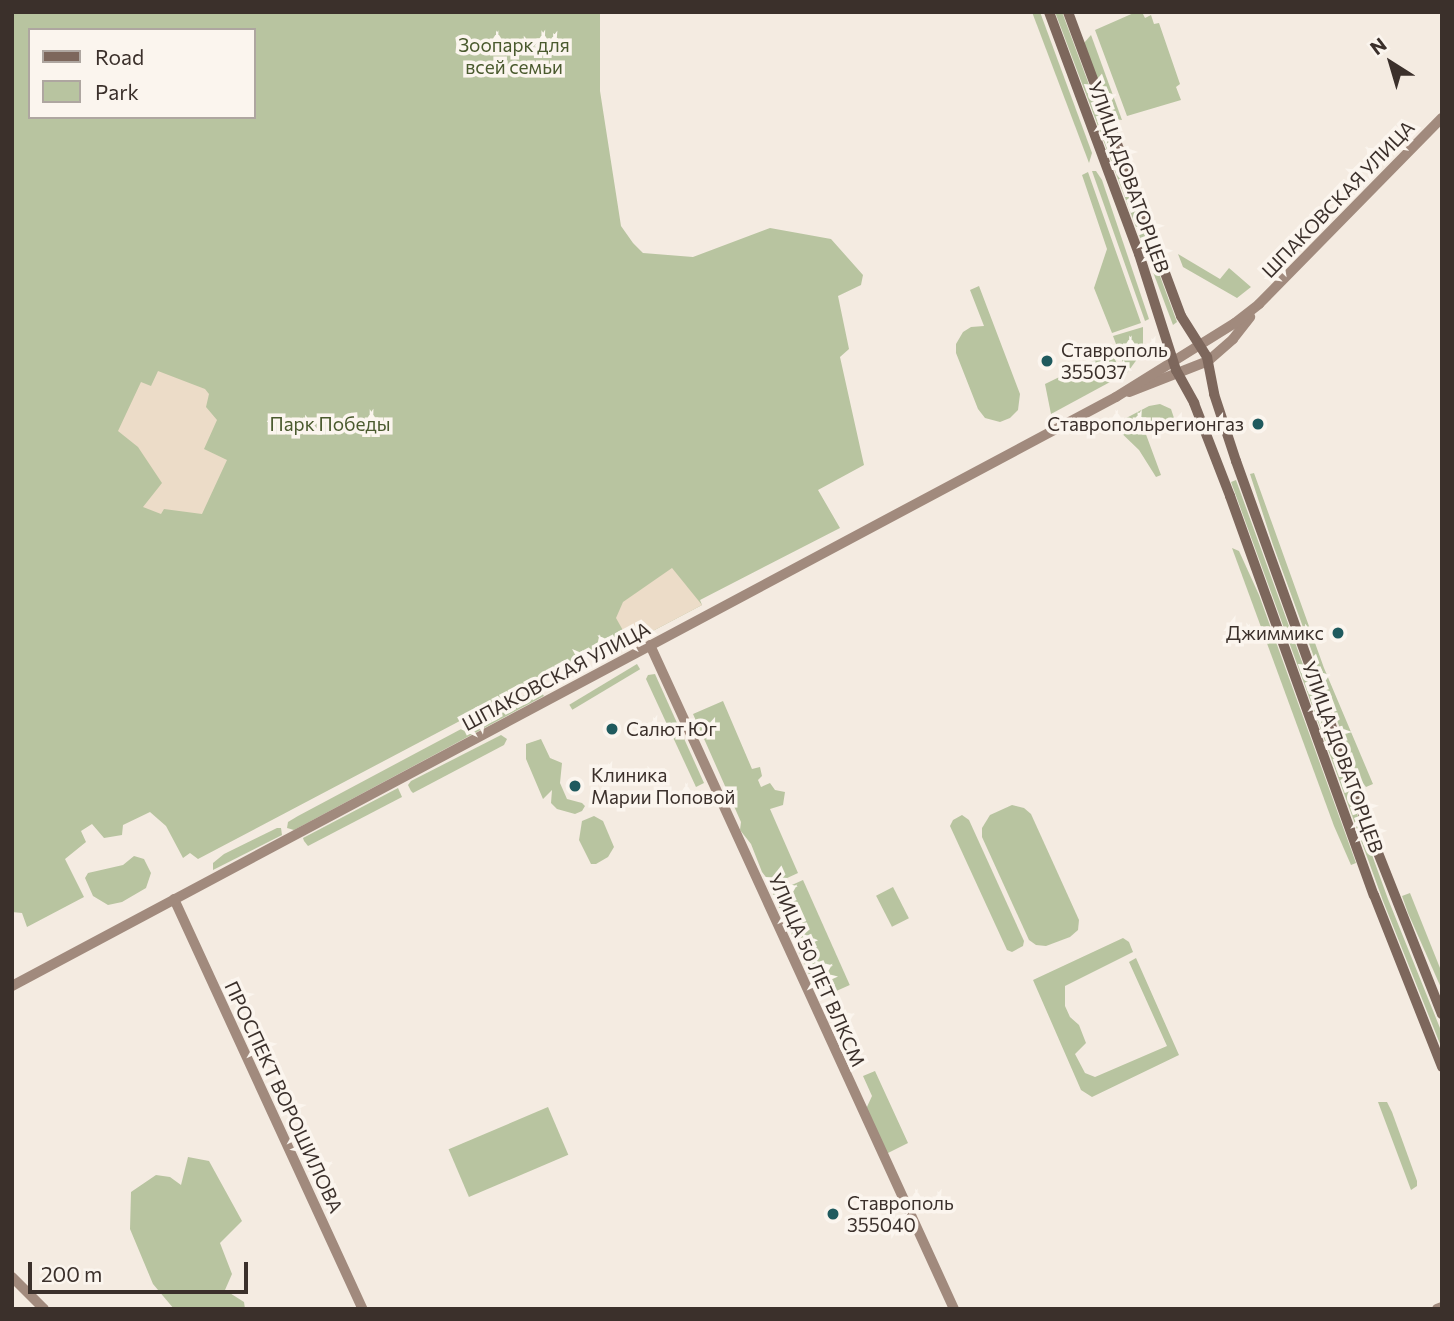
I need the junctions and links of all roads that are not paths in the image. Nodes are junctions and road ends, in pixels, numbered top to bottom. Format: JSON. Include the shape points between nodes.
{"nodes":[{"id":1,"x":1049,"y":12,"type":"edge"},
{"id":2,"x":1068,"y":12,"type":"edge"},
{"id":3,"x":1442,"y":118,"type":"edge"},
{"id":4,"x":1259,"y":304,"type":"junction"},
{"id":5,"x":1209,"y":365,"type":"junction"},
{"id":6,"x":1116,"y":397,"type":"junction"},
{"id":7,"x":650,"y":645,"type":"junction"},
{"id":8,"x":174,"y":900,"type":"junction"},
{"id":9,"x":12,"y":986,"type":"edge"},
{"id":10,"x":1442,"y":1014,"type":"edge"},
{"id":11,"x":1442,"y":1067,"type":"edge"},
{"id":12,"x":12,"y":1277,"type":"edge"},
{"id":13,"x":44,"y":1309,"type":"edge"},
{"id":14,"x":363,"y":1309,"type":"edge"},
{"id":15,"x":954,"y":1309,"type":"edge"}],
"edges":[{"from":1,"to":11,"type":"main road","name":"УЛИЦА ДОВАТОРЦЕВ","via":[[1172,355],[1230,496],[1374,895]]},
{"from":2,"to":5,"type":"main road","name":"УЛИЦА ДОВАТОРЦЕВ","via":[[1181,316]]},
{"from":3,"to":4,"type":"main road","name":"ШПАКОВСКАЯ УЛИЦА"},
{"from":4,"to":5,"type":"main road","name":"ШПАКОВСКАЯ УЛИЦА"},
{"from":4,"to":6,"type":"main road","name":"ШПАКОВСКАЯ УЛИЦА"},
{"from":5,"to":6,"type":"main road","name":"ШПАКОВСКАЯ УЛИЦА"},
{"from":5,"to":10,"type":"main road","name":"УЛИЦА ДОВАТОРЦЕВ","via":[[1236,461],[1369,830]]},
{"from":6,"to":7,"type":"main road","name":"ШПАКОВСКАЯ УЛИЦА"},
{"from":7,"to":8,"type":"main road","name":"ШПАКОВСКАЯ УЛИЦА"},
{"from":7,"to":15,"type":"main road","name":"УЛИЦА 50 ЛЕТ ВЛКСМ"},
{"from":8,"to":9,"type":"main road","name":"ШПАКОВСКАЯ УЛИЦА"},
{"from":8,"to":14,"type":"main road","name":"ПРОСПЕКТ ВОРОШИЛОВА"},
{"from":12,"to":13,"type":"main road"}]}
